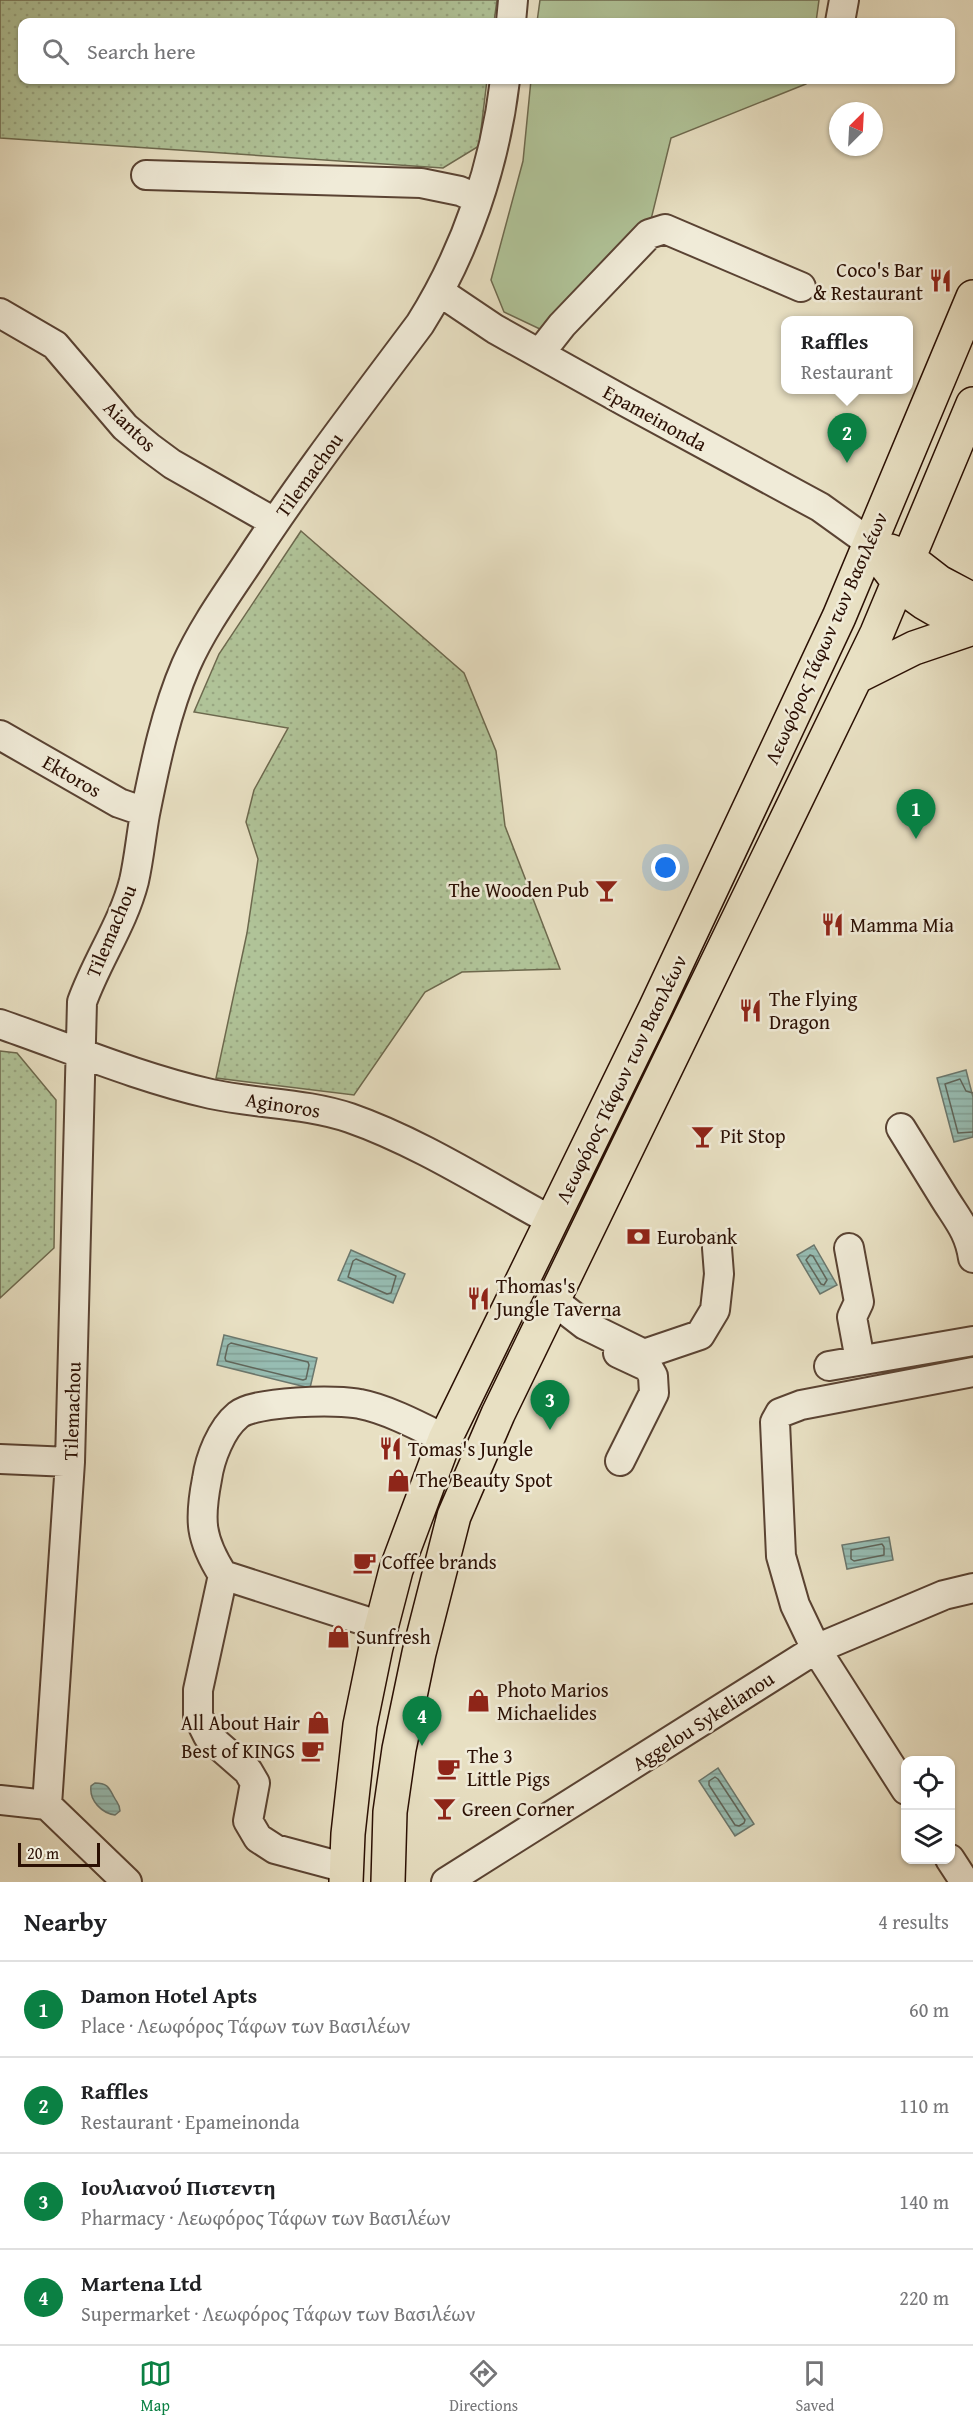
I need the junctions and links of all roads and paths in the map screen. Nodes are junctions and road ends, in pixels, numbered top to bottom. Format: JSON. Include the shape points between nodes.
{"nodes":[{"id":1,"x":513,"y":0,"type":"edge"},
{"id":2,"x":844,"y":0,"type":"edge"},
{"id":3,"x":511,"y":18,"type":"edge"},
{"id":4,"x":841,"y":18,"type":"edge"},
{"id":5,"x":504,"y":84,"type":"edge"},
{"id":6,"x":146,"y":175,"type":"dead end"},
{"id":7,"x":478,"y":199,"type":"junction"},
{"id":8,"x":801,"y":287,"type":"dead end"},
{"id":9,"x":440,"y":292,"type":"junction"},
{"id":10,"x":973,"y":297,"type":"edge"},
{"id":11,"x":0,"y":313,"type":"edge"},
{"id":12,"x":540,"y":353,"type":"junction"},
{"id":13,"x":973,"y":404,"type":"edge"},
{"id":14,"x":274,"y":522,"type":"junction"},
{"id":15,"x":870,"y":543,"type":"junction"},
{"id":16,"x":903,"y":571,"type":"junction"},
{"id":17,"x":973,"y":600,"type":"edge"},
{"id":18,"x":973,"y":623,"type":"edge"},
{"id":19,"x":973,"y":628,"type":"edge"},
{"id":20,"x":856,"y":677,"type":"junction"},
{"id":21,"x":0,"y":735,"type":"edge"},
{"id":22,"x":145,"y":813,"type":"junction"},
{"id":23,"x":0,"y":1024,"type":"edge"},
{"id":24,"x":83,"y":1053,"type":"junction"},
{"id":25,"x":902,"y":1128,"type":"dead end"},
{"id":26,"x":552,"y":1221,"type":"junction"},
{"id":27,"x":717,"y":1248,"type":"dead end"},
{"id":28,"x":849,"y":1248,"type":"dead end"},
{"id":29,"x":973,"y":1258,"type":"edge"},
{"id":30,"x":550,"y":1310,"type":"junction"},
{"id":31,"x":973,"y":1341,"type":"edge"},
{"id":32,"x":860,"y":1360,"type":"junction"},
{"id":33,"x":829,"y":1366,"type":"dead end"},
{"id":34,"x":973,"y":1372,"type":"edge"},
{"id":35,"x":445,"y":1439,"type":"junction"},
{"id":36,"x":0,"y":1459,"type":"edge"},
{"id":37,"x":620,"y":1461,"type":"dead end"},
{"id":38,"x":70,"y":1462,"type":"junction"},
{"id":39,"x":223,"y":1575,"type":"junction"},
{"id":40,"x":973,"y":1588,"type":"edge"},
{"id":41,"x":381,"y":1626,"type":"junction"},
{"id":42,"x":816,"y":1648,"type":"junction"},
{"id":43,"x":901,"y":1782,"type":"edge"},
{"id":44,"x":0,"y":1800,"type":"edge"},
{"id":45,"x":48,"y":1805,"type":"junction"},
{"id":46,"x":954,"y":1864,"type":"edge"},
{"id":47,"x":346,"y":1875,"type":"edge"},
{"id":48,"x":127,"y":1882,"type":"edge"},
{"id":49,"x":388,"y":1882,"type":"edge"},
{"id":50,"x":447,"y":1882,"type":"edge"},
{"id":51,"x":965,"y":1882,"type":"edge"}],
"edges":[{"from":1,"to":3,"type":"street"},
{"from":2,"to":4,"type":"street"},
{"from":5,"to":7,"type":"street","name":"Tilemachou","via":[[496,138]]},
{"from":6,"to":7,"type":"street","via":[[421,183]]},
{"from":7,"to":9,"type":"street","name":"Tilemachou"},
{"from":8,"to":12,"type":"street","via":[[665,229],[649,234]]},
{"from":9,"to":12,"type":"street","name":"Epameinonda"},
{"from":9,"to":14,"type":"street","name":"Tilemachou"},
{"from":10,"to":15,"type":"main road","name":"Λεωφόρος Τάφων των Βασιλέων"},
{"from":11,"to":14,"type":"street","name":"Aiantos","via":[[55,345],[120,421],[149,447]]},
{"from":12,"to":15,"type":"street","name":"Epameinonda","via":[[820,507]]},
{"from":13,"to":16,"type":"main road","name":"Λεωφόρος Τάφων των Βασιλέων"},
{"from":14,"to":22,"type":"street","name":"Tilemachou","via":[[203,631],[187,664],[174,697]]},
{"from":15,"to":16,"type":"main road"},
{"from":15,"to":26,"type":"main road","name":"Λεωφόρος Τάφων των Βασιλέων","via":[[716,880]]},
{"from":16,"to":17,"type":"main road","via":[[939,582]]},
{"from":16,"to":18,"type":"main road","via":[[930,607]]},
{"from":16,"to":20,"type":"main road","name":"Λεωφόρος Τάφων των Βασιλέων"},
{"from":19,"to":20,"type":"main road","via":[[914,648]]},
{"from":20,"to":30,"type":"main road","name":"Λεωφόρος Τάφων των Βασιλέων"},
{"from":21,"to":22,"type":"street","name":"Ektoros","via":[[119,803]]},
{"from":22,"to":24,"type":"street","name":"Tilemachou","via":[[129,900],[82,1002]]},
{"from":23,"to":24,"type":"street","name":"Aginoros"},
{"from":24,"to":26,"type":"street","name":"Aginoros","via":[[173,1084],[326,1112],[379,1129]]},
{"from":24,"to":38,"type":"street","name":"Tilemachou"},
{"from":25,"to":29,"type":"street","via":[[964,1226]]},
{"from":26,"to":35,"type":"main road","name":"Λεωφόρος Τάφων των Βασιλέων"},
{"from":27,"to":30,"type":"street","via":[[715,1310],[700,1335],[688,1340],[644,1354]]},
{"from":28,"to":32,"type":"street","via":[[859,1302],[852,1317]]},
{"from":30,"to":37,"type":"street","via":[[648,1367],[653,1376],[654,1394]]},
{"from":30,"to":49,"type":"main road","name":"Λεωφόρος Τάφων των Βασιλέων","via":[[498,1414],[454,1516],[399,1749],[390,1812]]},
{"from":31,"to":32,"type":"street"},
{"from":32,"to":33,"type":"street"},
{"from":34,"to":42,"type":"street","via":[[801,1405],[780,1413],[775,1433],[781,1556],[795,1605]]},
{"from":35,"to":39,"type":"street","via":[[360,1404],[307,1402],[240,1413],[226,1430],[209,1464],[201,1512],[208,1553]]},
{"from":35,"to":41,"type":"main road","name":"Λεωφόρος Τάφων των Βασιλέων","via":[[410,1529]]},
{"from":36,"to":38,"type":"street"},
{"from":38,"to":45,"type":"street","name":"Tilemachou"},
{"from":39,"to":41,"type":"street"},
{"from":39,"to":47,"type":"street","via":[[198,1690],[198,1716],[208,1736],[248,1771],[255,1783],[248,1821],[258,1838],[275,1849]]},
{"from":40,"to":42,"type":"street","name":"Aggelou Sykelianou","via":[[944,1595]]},
{"from":41,"to":47,"type":"main road","name":"Λεωφόρος Τάφων των Βασιλέων","via":[[360,1725]]},
{"from":42,"to":43,"type":"street"},
{"from":42,"to":50,"type":"street","name":"Aggelou Sykelianou"},
{"from":44,"to":45,"type":"street"},
{"from":45,"to":48,"type":"street"},
{"from":46,"to":51,"type":"street"}]}
